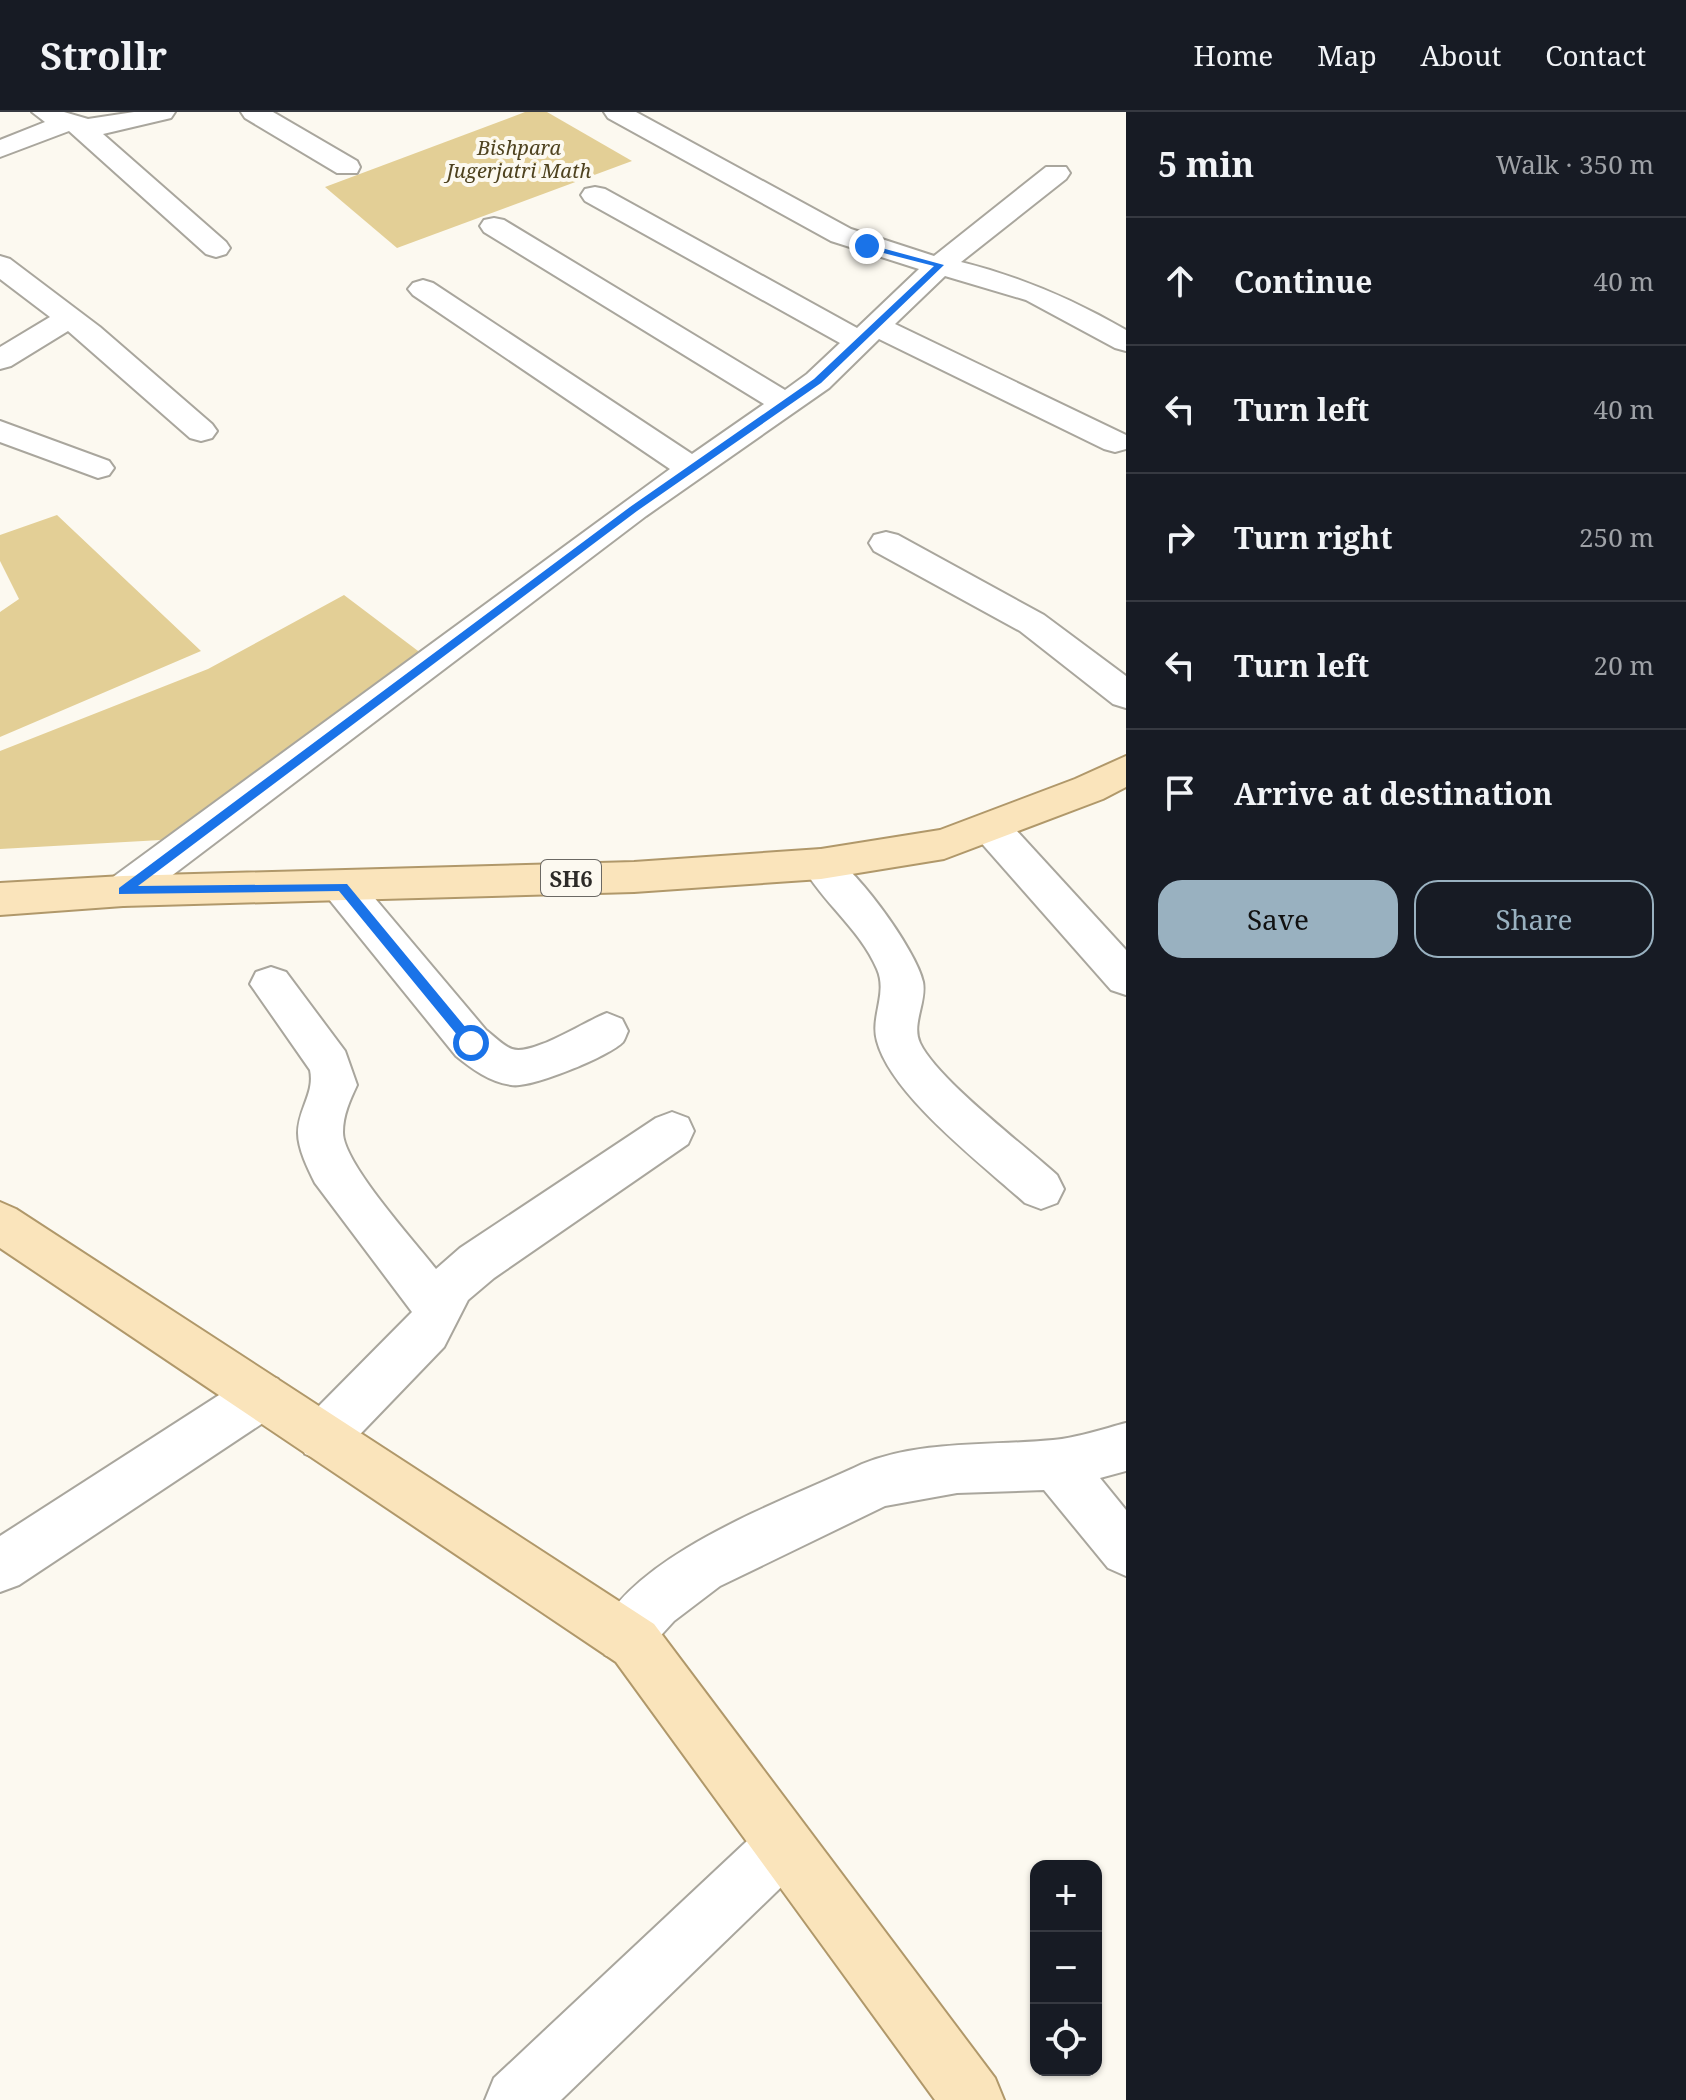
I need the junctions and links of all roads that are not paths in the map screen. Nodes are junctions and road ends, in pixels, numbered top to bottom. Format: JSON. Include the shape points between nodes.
{"nodes":[{"id":1,"x":162,"y":112,"type":"edge"},
{"id":2,"x":254,"y":112,"type":"edge"},
{"id":3,"x":617,"y":112,"type":"edge"},
{"id":4,"x":64,"y":121,"type":"edge"},
{"id":5,"x":0,"y":149,"type":"edge"},
{"id":6,"x":347,"y":167,"type":"dead end"},
{"id":7,"x":1056,"y":173,"type":"dead end"},
{"id":8,"x":595,"y":195,"type":"dead end"},
{"id":9,"x":494,"y":226,"type":"dead end"},
{"id":10,"x":216,"y":248,"type":"dead end"},
{"id":11,"x":0,"y":265,"type":"edge"},
{"id":12,"x":940,"y":265,"type":"junction"},
{"id":13,"x":423,"y":289,"type":"dead end"},
{"id":14,"x":69,"y":318,"type":"junction"},
{"id":15,"x":868,"y":334,"type":"junction"},
{"id":16,"x":1126,"y":342,"type":"edge"},
{"id":17,"x":0,"y":360,"type":"edge"},
{"id":18,"x":784,"y":403,"type":"junction"},
{"id":19,"x":0,"y":431,"type":"edge"},
{"id":20,"x":201,"y":431,"type":"dead end"},
{"id":21,"x":1115,"y":442,"type":"dead end"},
{"id":22,"x":98,"y":468,"type":"dead end"},
{"id":23,"x":691,"y":468,"type":"junction"},
{"id":24,"x":886,"y":543,"type":"dead end"},
{"id":25,"x":1126,"y":695,"type":"edge"},
{"id":26,"x":1126,"y":770,"type":"edge"},
{"id":27,"x":991,"y":828,"type":"junction"},
{"id":28,"x":821,"y":864,"type":"junction"},
{"id":29,"x":342,"y":887,"type":"junction"},
{"id":30,"x":123,"y":891,"type":"junction"},
{"id":31,"x":0,"y":899,"type":"edge"},
{"id":32,"x":1126,"y":978,"type":"edge"},
{"id":33,"x":271,"y":984,"type":"dead end"},
{"id":34,"x":607,"y":1031,"type":"dead end"},
{"id":35,"x":672,"y":1131,"type":"dead end"},
{"id":36,"x":1041,"y":1189,"type":"dead end"},
{"id":37,"x":0,"y":1223,"type":"edge"},
{"id":38,"x":438,"y":1309,"type":"junction"},
{"id":39,"x":261,"y":1396,"type":"junction"},
{"id":40,"x":323,"y":1437,"type":"junction"},
{"id":41,"x":1126,"y":1447,"type":"edge"},
{"id":42,"x":1056,"y":1465,"type":"junction"},
{"id":43,"x":1126,"y":1550,"type":"edge"},
{"id":44,"x":0,"y":1566,"type":"edge"},
{"id":45,"x":624,"y":1636,"type":"junction"},
{"id":46,"x":783,"y":1846,"type":"junction"},
{"id":47,"x":516,"y":2100,"type":"edge"},
{"id":48,"x":973,"y":2100,"type":"edge"}],
"edges":[{"from":1,"to":4,"type":"street","via":[[105,128]]},
{"from":2,"to":6,"type":"street"},
{"from":3,"to":12,"type":"street","via":[[841,235]]},
{"from":4,"to":5,"type":"street"},
{"from":4,"to":10,"type":"street"},
{"from":7,"to":12,"type":"street"},
{"from":8,"to":15,"type":"street"},
{"from":9,"to":18,"type":"street"},
{"from":11,"to":14,"type":"street"},
{"from":12,"to":15,"type":"street"},
{"from":12,"to":16,"type":"street","via":[[1068,308]]},
{"from":13,"to":23,"type":"street"},
{"from":14,"to":17,"type":"street"},
{"from":14,"to":20,"type":"street"},
{"from":15,"to":18,"type":"street","via":[[818,381]]},
{"from":15,"to":21,"type":"street"},
{"from":18,"to":23,"type":"street"},
{"from":19,"to":22,"type":"street"},
{"from":23,"to":30,"type":"street"},
{"from":24,"to":25,"type":"street","via":[[1032,623]]},
{"from":26,"to":27,"type":"main road","number":"SH6"},
{"from":27,"to":28,"type":"main road","number":"SH6","via":[[944,844]]},
{"from":27,"to":32,"type":"street"},
{"from":28,"to":29,"type":"main road","number":"SH6","via":[[634,877]]},
{"from":28,"to":36,"type":"street","via":[[895,961],[904,1002],[895,1024],[899,1047],[922,1078]]},
{"from":29,"to":30,"type":"main road","number":"SH6"},
{"from":29,"to":34,"type":"street","via":[[471,1043],[492,1060],[514,1068],[531,1066]]},
{"from":30,"to":31,"type":"main road","number":"SH6"},
{"from":33,"to":38,"type":"street","via":[[330,1064],[335,1085],[320,1135],[331,1169]]},
{"from":35,"to":38,"type":"street","via":[[477,1263],[451,1285]]},
{"from":37,"to":39,"type":"main road"},
{"from":38,"to":40,"type":"street","via":[[427,1331]]},
{"from":39,"to":40,"type":"main road"},
{"from":39,"to":44,"type":"street"},
{"from":40,"to":45,"type":"main road"},
{"from":41,"to":42,"type":"street"},
{"from":42,"to":43,"type":"street"},
{"from":42,"to":45,"type":"street","via":[[957,1468],[880,1482],[701,1567],[655,1602]]},
{"from":45,"to":46,"type":"main road","via":[[635,1643]]},
{"from":46,"to":47,"type":"street"},
{"from":46,"to":48,"type":"main road"}]}
